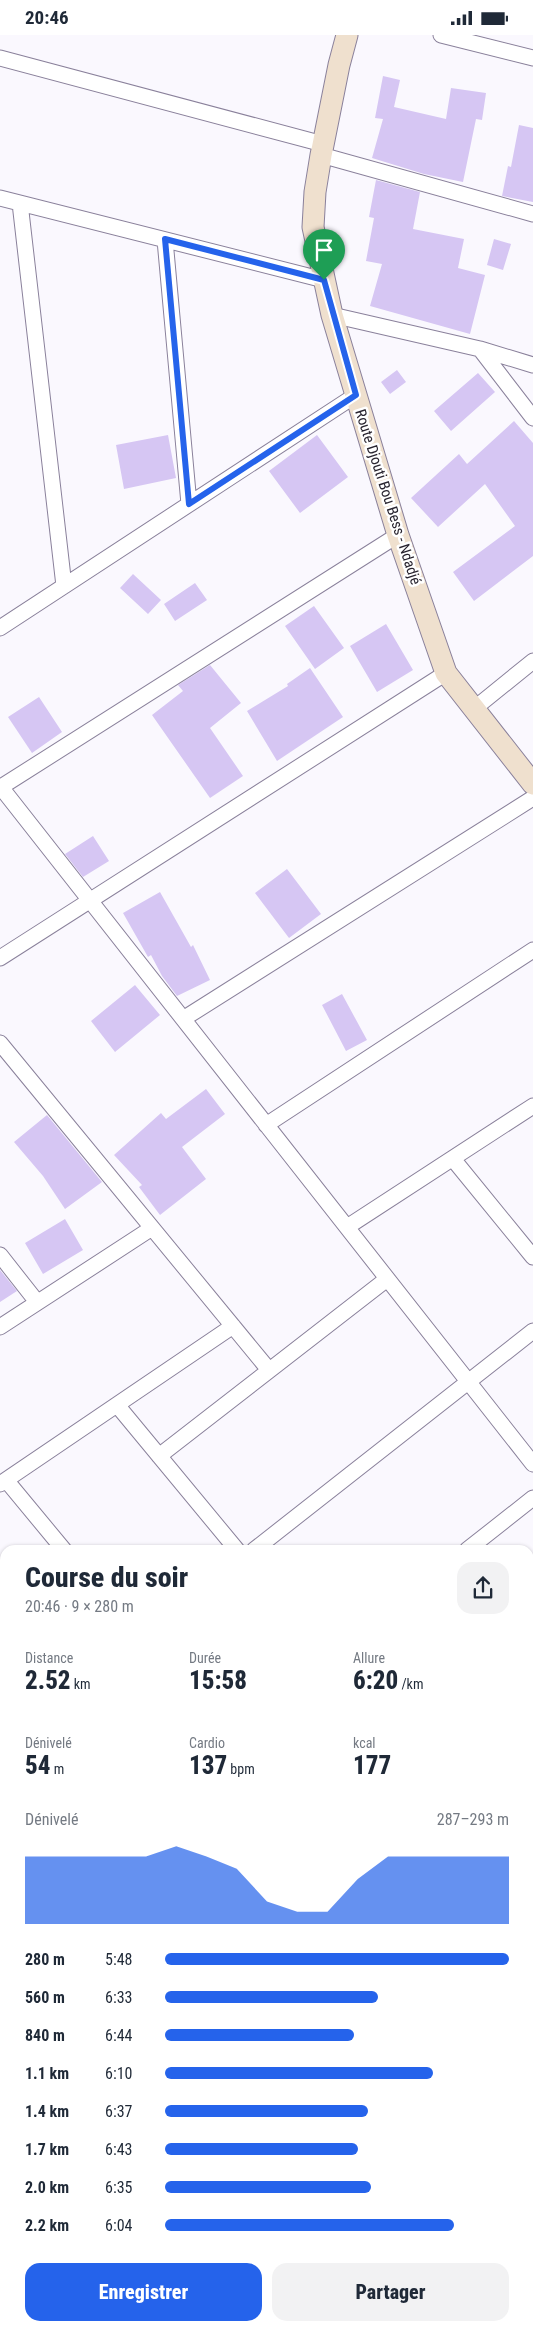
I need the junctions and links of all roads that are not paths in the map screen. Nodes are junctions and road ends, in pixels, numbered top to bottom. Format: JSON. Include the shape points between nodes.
{"nodes":[{"id":1,"x":348,"y":35,"type":"edge"},
{"id":2,"x":442,"y":35,"type":"edge"},
{"id":3,"x":0,"y":58,"type":"edge"},
{"id":4,"x":533,"y":58,"type":"edge"},
{"id":5,"x":322,"y":149,"type":"junction"},
{"id":6,"x":0,"y":198,"type":"edge"},
{"id":7,"x":20,"y":203,"type":"junction"},
{"id":8,"x":533,"y":214,"type":"edge"},
{"id":9,"x":165,"y":239,"type":"junction"},
{"id":10,"x":324,"y":280,"type":"junction"},
{"id":11,"x":332,"y":315,"type":"junction"},
{"id":12,"x":480,"y":349,"type":"junction"},
{"id":13,"x":533,"y":365,"type":"edge"},
{"id":14,"x":356,"y":395,"type":"junction"},
{"id":15,"x":533,"y":418,"type":"edge"},
{"id":16,"x":189,"y":504,"type":"junction"},
{"id":17,"x":398,"y":535,"type":"junction"},
{"id":18,"x":64,"y":586,"type":"junction"},
{"id":19,"x":0,"y":628,"type":"edge"},
{"id":20,"x":533,"y":661,"type":"edge"},
{"id":21,"x":446,"y":673,"type":"junction"},
{"id":22,"x":474,"y":708,"type":"junction"},
{"id":23,"x":533,"y":784,"type":"edge"},
{"id":24,"x":0,"y":787,"type":"edge"},
{"id":25,"x":533,"y":798,"type":"edge"},
{"id":26,"x":90,"y":900,"type":"junction"},
{"id":27,"x":533,"y":950,"type":"edge"},
{"id":28,"x":0,"y":958,"type":"edge"},
{"id":29,"x":183,"y":1019,"type":"junction"},
{"id":30,"x":0,"y":1043,"type":"edge"},
{"id":31,"x":533,"y":1106,"type":"edge"},
{"id":32,"x":266,"y":1125,"type":"junction"},
{"id":33,"x":453,"y":1159,"type":"junction"},
{"id":34,"x":347,"y":1227,"type":"junction"},
{"id":35,"x":152,"y":1228,"type":"junction"},
{"id":36,"x":0,"y":1255,"type":"edge"},
{"id":37,"x":533,"y":1257,"type":"edge"},
{"id":38,"x":387,"y":1279,"type":"junction"},
{"id":39,"x":37,"y":1303,"type":"junction"},
{"id":40,"x":0,"y":1327,"type":"edge"},
{"id":41,"x":233,"y":1327,"type":"junction"},
{"id":42,"x":533,"y":1331,"type":"edge"},
{"id":43,"x":269,"y":1370,"type":"junction"},
{"id":44,"x":468,"y":1382,"type":"junction"},
{"id":45,"x":117,"y":1405,"type":"junction"},
{"id":46,"x":159,"y":1456,"type":"junction"},
{"id":47,"x":533,"y":1464,"type":"edge"},
{"id":48,"x":3,"y":1482,"type":"edge"},
{"id":49,"x":533,"y":1498,"type":"edge"},
{"id":50,"x":60,"y":1545,"type":"edge"},
{"id":51,"x":233,"y":1545,"type":"edge"},
{"id":52,"x":260,"y":1545,"type":"edge"},
{"id":53,"x":473,"y":1545,"type":"edge"}],
"edges":[{"from":1,"to":5,"type":"main road","name":"Route Djouti Bou Bess - Ndadjé"},
{"from":2,"to":4,"type":"street"},
{"from":3,"to":5,"type":"street"},
{"from":5,"to":8,"type":"street"},
{"from":5,"to":10,"type":"main road","name":"Route Djouti Bou Bess - Ndadjé","via":[[313,227]]},
{"from":6,"to":7,"type":"street"},
{"from":7,"to":9,"type":"street"},
{"from":7,"to":18,"type":"street"},
{"from":9,"to":10,"type":"street"},
{"from":9,"to":16,"type":"street"},
{"from":10,"to":11,"type":"main road","name":"Route Djouti Bou Bess - Ndadjé"},
{"from":11,"to":12,"type":"street"},
{"from":11,"to":14,"type":"main road","name":"Route Djouti Bou Bess - Ndadjé"},
{"from":12,"to":13,"type":"street"},
{"from":12,"to":15,"type":"street"},
{"from":14,"to":16,"type":"street"},
{"from":14,"to":17,"type":"main road","name":"Route Djouti Bou Bess - Ndadjé"},
{"from":16,"to":18,"type":"street"},
{"from":17,"to":21,"type":"main road","name":"Route Djouti Bou Bess - Ndadjé"},
{"from":17,"to":24,"type":"street"},
{"from":18,"to":19,"type":"street"},
{"from":20,"to":22,"type":"street"},
{"from":21,"to":22,"type":"main road","name":"Route Djouti Bou Bess - Ndadjé"},
{"from":21,"to":26,"type":"street"},
{"from":22,"to":23,"type":"main road","name":"Route Djouti Bou Bess - Ndadjé"},
{"from":24,"to":26,"type":"street"},
{"from":25,"to":29,"type":"street"},
{"from":26,"to":28,"type":"street"},
{"from":26,"to":29,"type":"street"},
{"from":27,"to":32,"type":"street"},
{"from":29,"to":32,"type":"street"},
{"from":30,"to":35,"type":"street"},
{"from":31,"to":33,"type":"street"},
{"from":32,"to":34,"type":"street"},
{"from":33,"to":34,"type":"street"},
{"from":33,"to":37,"type":"street"},
{"from":34,"to":38,"type":"street"},
{"from":35,"to":39,"type":"street"},
{"from":35,"to":41,"type":"street"},
{"from":36,"to":39,"type":"street"},
{"from":38,"to":43,"type":"street"},
{"from":38,"to":44,"type":"street"},
{"from":39,"to":40,"type":"street"},
{"from":41,"to":43,"type":"street"},
{"from":41,"to":45,"type":"street"},
{"from":42,"to":44,"type":"street"},
{"from":43,"to":46,"type":"street"},
{"from":44,"to":47,"type":"street"},
{"from":44,"to":52,"type":"street"},
{"from":45,"to":46,"type":"street"},
{"from":45,"to":48,"type":"street"},
{"from":46,"to":51,"type":"street"},
{"from":48,"to":50,"type":"street"},
{"from":49,"to":53,"type":"street"}]}
